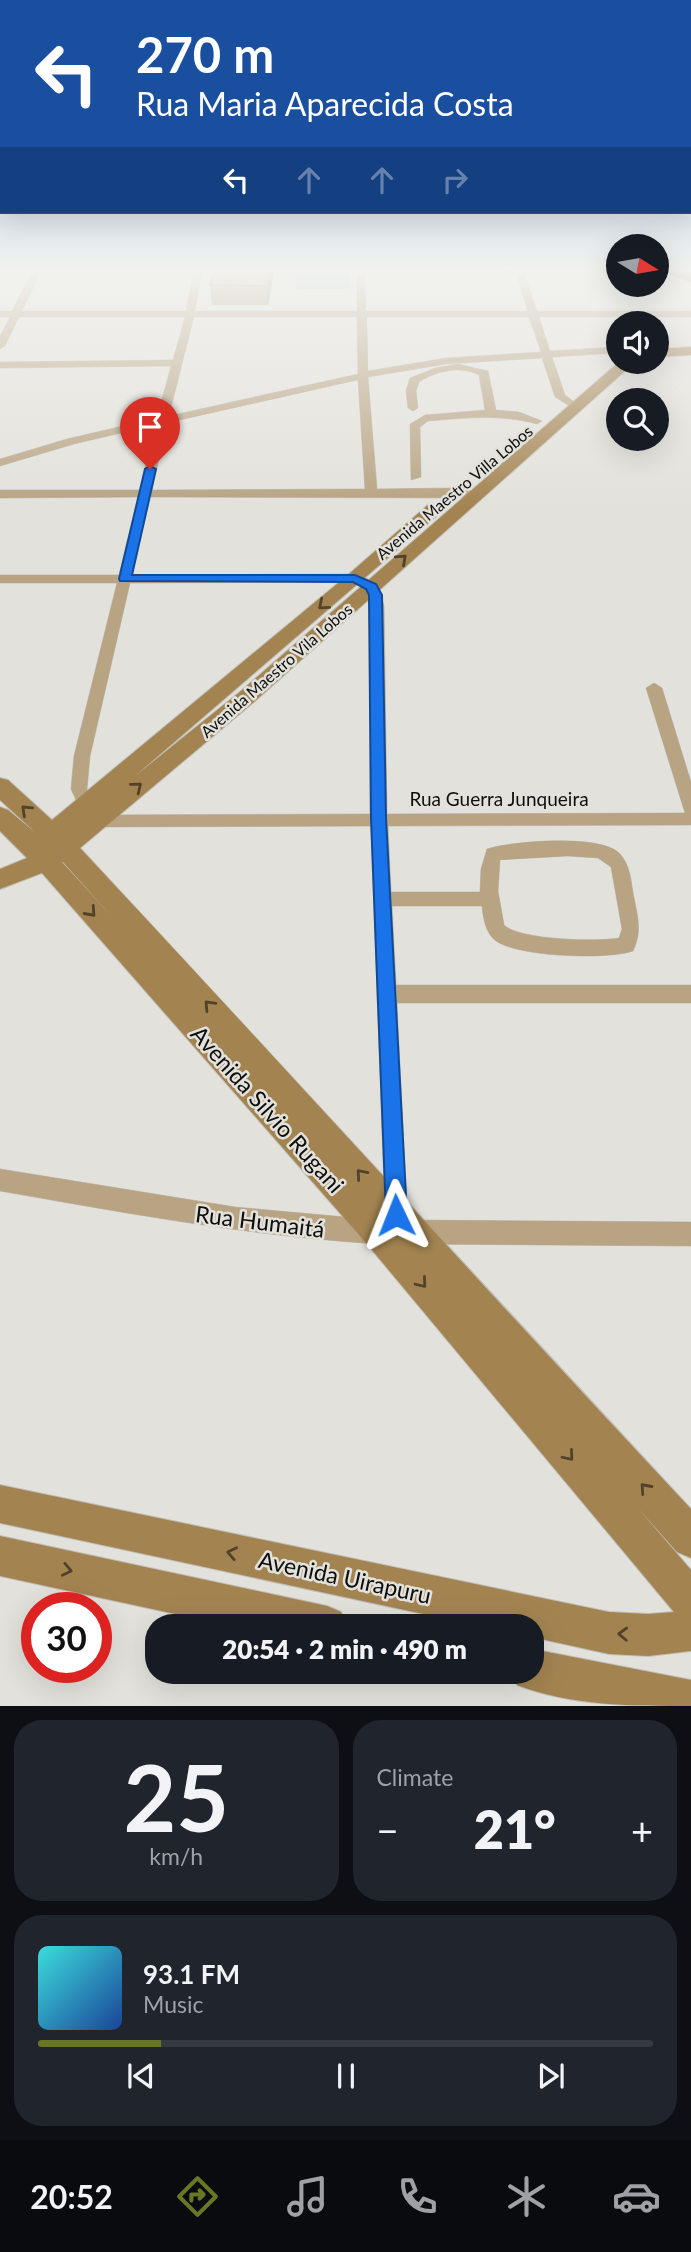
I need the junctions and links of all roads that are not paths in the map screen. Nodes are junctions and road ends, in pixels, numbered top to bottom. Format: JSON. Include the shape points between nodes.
{"nodes":[{"id":1,"x":181,"y":350,"type":"edge"},
{"id":2,"x":363,"y":350,"type":"edge"},
{"id":3,"x":545,"y":350,"type":"edge"},
{"id":4,"x":606,"y":353,"type":"edge"},
{"id":5,"x":547,"y":355,"type":"junction"},
{"id":6,"x":177,"y":363,"type":"junction"},
{"id":7,"x":0,"y":365,"type":"edge"},
{"id":8,"x":606,"y":365,"type":"edge"},
{"id":9,"x":611,"y":374,"type":"edge"},
{"id":10,"x":363,"y":376,"type":"junction"},
{"id":11,"x":569,"y":404,"type":"junction"},
{"id":12,"x":413,"y":408,"type":"dead end"},
{"id":13,"x":491,"y":413,"type":"junction"},
{"id":14,"x":162,"y":421,"type":"junction"},
{"id":15,"x":537,"y":421,"type":"junction"},
{"id":16,"x":0,"y":463,"type":"edge"},
{"id":17,"x":415,"y":477,"type":"dead end"},
{"id":18,"x":453,"y":492,"type":"junction"},
{"id":19,"x":145,"y":493,"type":"junction"},
{"id":20,"x":371,"y":493,"type":"junction"},
{"id":21,"x":0,"y":494,"type":"edge"},
{"id":22,"x":474,"y":495,"type":"junction"},
{"id":23,"x":0,"y":579,"type":"edge"},
{"id":24,"x":125,"y":579,"type":"junction"},
{"id":25,"x":363,"y":582,"type":"junction"},
{"id":26,"x":654,"y":688,"type":"dead end"},
{"id":27,"x":0,"y":786,"type":"edge"},
{"id":28,"x":691,"y":808,"type":"edge"},
{"id":29,"x":91,"y":813,"type":"junction"},
{"id":30,"x":0,"y":817,"type":"edge"},
{"id":31,"x":379,"y":818,"type":"junction"},
{"id":32,"x":691,"y":819,"type":"edge"},
{"id":33,"x":49,"y":848,"type":"junction"},
{"id":34,"x":0,"y":879,"type":"edge"},
{"id":35,"x":382,"y":899,"type":"junction"},
{"id":36,"x":491,"y":899,"type":"junction"},
{"id":37,"x":388,"y":994,"type":"junction"},
{"id":38,"x":691,"y":994,"type":"edge"},
{"id":39,"x":0,"y":1180,"type":"edge"},
{"id":40,"x":395,"y":1226,"type":"junction"},
{"id":41,"x":691,"y":1234,"type":"edge"},
{"id":42,"x":0,"y":1504,"type":"edge"},
{"id":43,"x":691,"y":1538,"type":"edge"},
{"id":44,"x":0,"y":1556,"type":"edge"},
{"id":45,"x":691,"y":1601,"type":"edge"},
{"id":46,"x":271,"y":1614,"type":"edge"},
{"id":47,"x":691,"y":1631,"type":"edge"},
{"id":48,"x":544,"y":1672,"type":"edge"},
{"id":49,"x":691,"y":1701,"type":"edge"}],
"edges":[{"from":1,"to":6,"type":"street"},
{"from":2,"to":10,"type":"street"},
{"from":3,"to":5,"type":"street"},
{"from":4,"to":5,"type":"street"},
{"from":5,"to":10,"type":"street","via":[[427,363]]},
{"from":5,"to":11,"type":"street"},
{"from":6,"to":7,"type":"street"},
{"from":6,"to":14,"type":"street"},
{"from":8,"to":11,"type":"street","name":"Avenida Maestro Villa Lobos"},
{"from":9,"to":11,"type":"street","name":"Avenida Maestro Vila Lobos"},
{"from":10,"to":14,"type":"street"},
{"from":10,"to":20,"type":"street"},
{"from":11,"to":15,"type":"street","name":"Avenida Maestro Villa Lobos"},
{"from":11,"to":22,"type":"street","name":"Avenida Maestro Vila Lobos"},
{"from":12,"to":13,"type":"street","via":[[414,380],[425,373],[466,368],[484,373]]},
{"from":13,"to":15,"type":"street"},
{"from":13,"to":17,"type":"street","via":[[417,422]]},
{"from":14,"to":16,"type":"street"},
{"from":14,"to":19,"type":"street"},
{"from":15,"to":18,"type":"street","name":"Avenida Maestro Villa Lobos"},
{"from":18,"to":20,"type":"street"},
{"from":18,"to":22,"type":"street"},
{"from":18,"to":25,"type":"street","name":"Avenida Maestro Villa Lobos"},
{"from":19,"to":20,"type":"street"},
{"from":19,"to":21,"type":"street"},
{"from":19,"to":24,"type":"street"},
{"from":25,"to":22,"type":"street","name":"Avenida Maestro Vila Lobos","one_way":true},
{"from":23,"to":24,"type":"street"},
{"from":24,"to":25,"type":"street"},
{"from":24,"to":29,"type":"street","via":[[82,756],[79,789]]},
{"from":25,"to":29,"type":"street","name":"Avenida Maestro Vila Lobos","via":[[248,696]]},
{"from":25,"to":31,"type":"street","via":[[377,606]]},
{"from":26,"to":28,"type":"street"},
{"from":33,"to":27,"type":"street","name":"Avenida Silvio Rugani","one_way":true},
{"from":29,"to":31,"type":"street","name":"Rua Guerra Junqueira"},
{"from":29,"to":33,"type":"street","name":"Avenida Maestro Vila Lobos"},
{"from":30,"to":33,"type":"street","name":"Avenida Silvio Rugani"},
{"from":31,"to":32,"type":"street","name":"Rua Guerra Junqueira"},
{"from":31,"to":35,"type":"street"},
{"from":33,"to":34,"type":"street"},
{"from":33,"to":40,"type":"street","name":"Avenida Silvio Rugani"},
{"from":35,"to":36,"type":"street"},
{"from":35,"to":37,"type":"street"},
{"from":36,"to":36,"type":"street","via":[[488,863],[493,854],[599,851],[611,855],[619,865],[631,929],[626,945],[610,949],[509,939],[494,924]]},
{"from":37,"to":38,"type":"street"},
{"from":37,"to":40,"type":"street"},
{"from":39,"to":40,"type":"street","name":"Rua Humaitá","via":[[312,1229]]},
{"from":40,"to":41,"type":"street","name":"Rua Humaitá"},
{"from":43,"to":40,"type":"street","name":"Avenida Silvio Rugani","one_way":true},
{"from":40,"to":45,"type":"street","name":"Avenida Silvio Rugani","one_way":true},
{"from":47,"to":42,"type":"street","name":"Avenida Uirapuru","one_way":true,"via":[[609,1633]]},
{"from":44,"to":46,"type":"street","one_way":true},
{"from":48,"to":49,"type":"street"}]}
